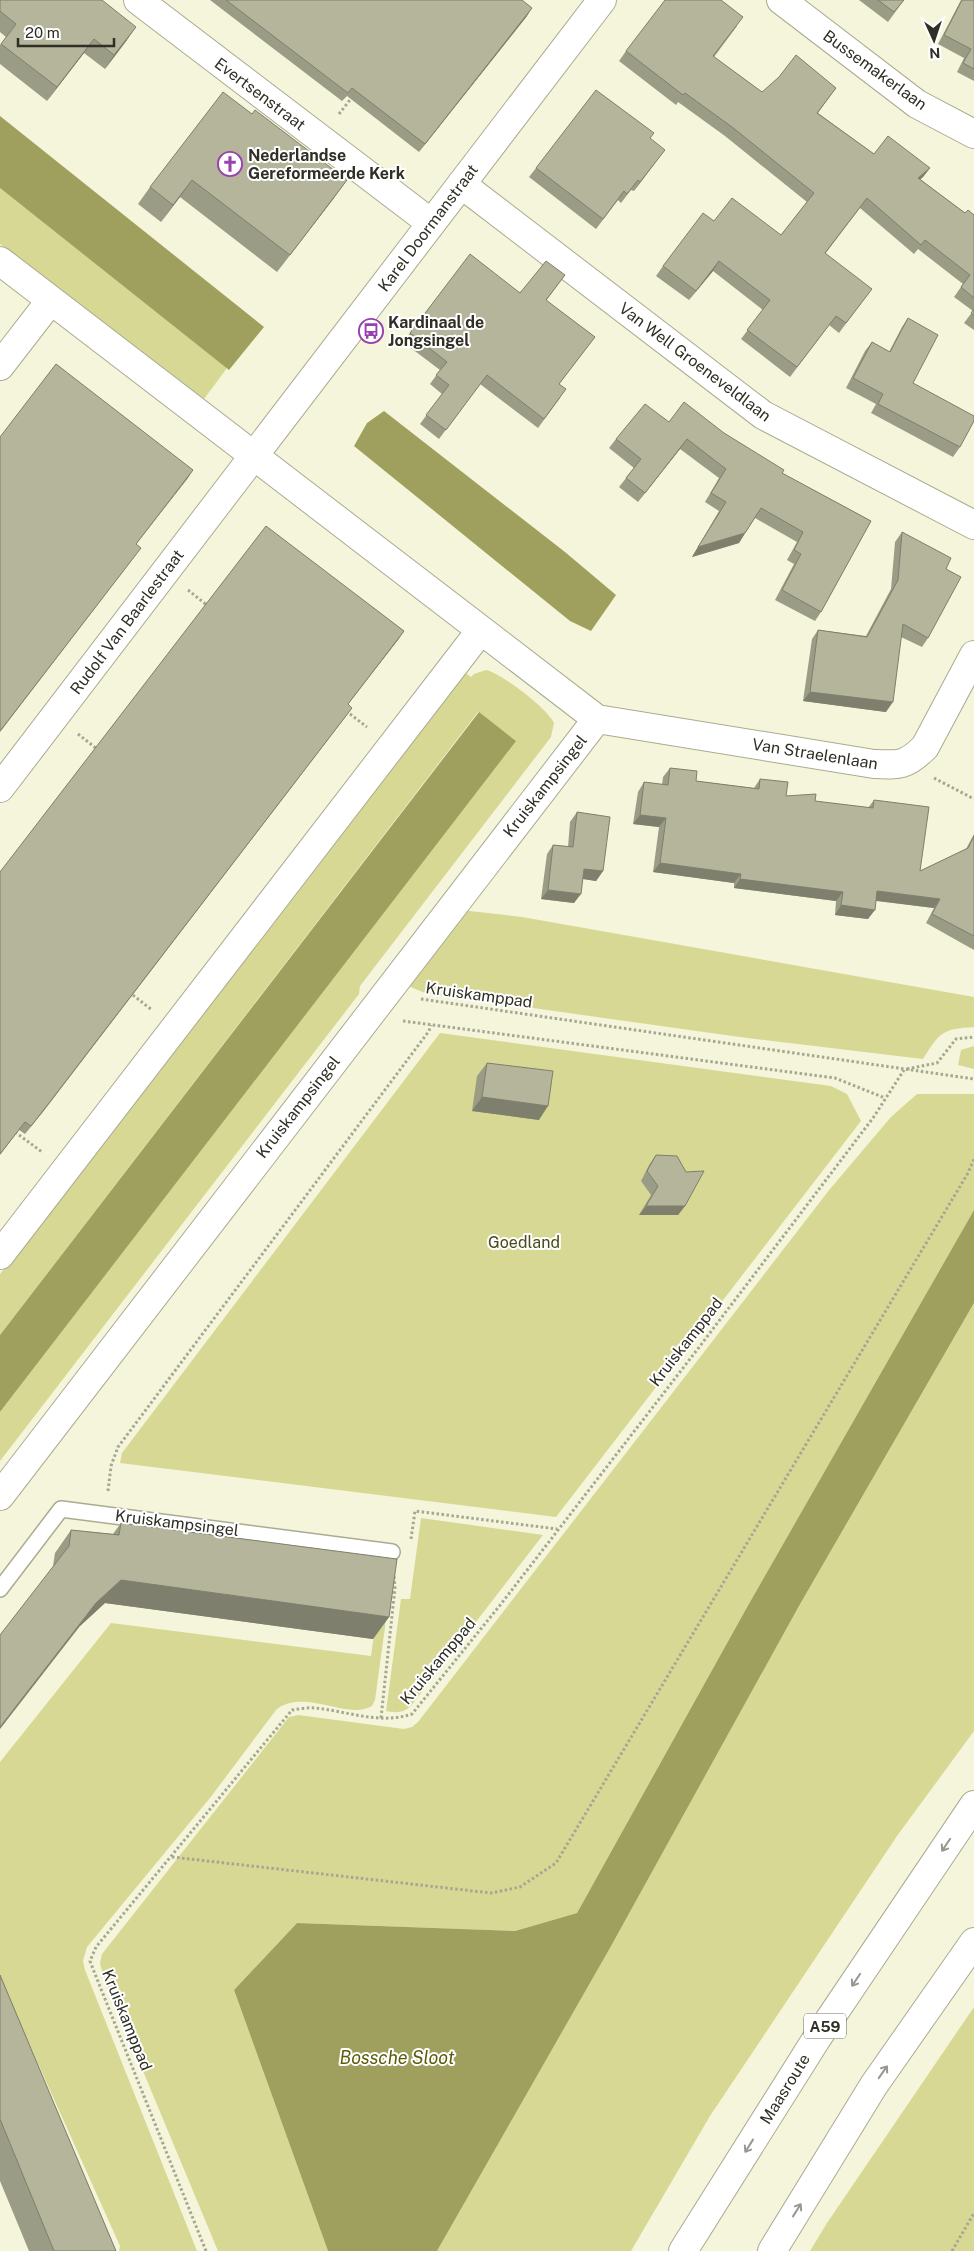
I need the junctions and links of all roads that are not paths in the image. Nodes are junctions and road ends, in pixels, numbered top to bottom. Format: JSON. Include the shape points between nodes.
{"nodes":[{"id":1,"x":138,"y":0,"type":"edge"},
{"id":2,"x":781,"y":0,"type":"edge"},
{"id":3,"x":591,"y":4,"type":"edge"},
{"id":4,"x":974,"y":134,"type":"edge"},
{"id":5,"x":461,"y":184,"type":"junction"},
{"id":6,"x":431,"y":224,"type":"junction"},
{"id":7,"x":0,"y":261,"type":"edge"},
{"id":8,"x":51,"y":300,"type":"junction"},
{"id":9,"x":0,"y":366,"type":"edge"},
{"id":10,"x":254,"y":456,"type":"junction"},
{"id":11,"x":974,"y":525,"type":"edge"},
{"id":12,"x":481,"y":630,"type":"junction"},
{"id":13,"x":974,"y":655,"type":"edge"},
{"id":14,"x":597,"y":719,"type":"junction"},
{"id":15,"x":0,"y":788,"type":"edge"},
{"id":16,"x":0,"y":1255,"type":"edge"},
{"id":17,"x":0,"y":1496,"type":"edge"},
{"id":18,"x":392,"y":1552,"type":"road end"},
{"id":19,"x":0,"y":1589,"type":"edge"},
{"id":20,"x":974,"y":1805,"type":"edge"},
{"id":21,"x":974,"y":1942,"type":"edge"},
{"id":22,"x":683,"y":2251,"type":"edge"},
{"id":23,"x":772,"y":2251,"type":"edge"}],
"edges":[{"from":1,"to":6,"type":"main road","name":"Evertsenstraat"},
{"from":2,"to":4,"type":"main road","name":"Bussemakerlaan","via":[[917,104]]},
{"from":3,"to":5,"type":"main road","name":"Karel Doormanstraat"},
{"from":5,"to":6,"type":"main road","name":"Karel Doormanstraat"},
{"from":5,"to":11,"type":"main road","name":"Van Well Groeneveldlaan","via":[[763,416]]},
{"from":6,"to":10,"type":"main road","name":"Karel Doormanstraat"},
{"from":7,"to":8,"type":"main road"},
{"from":8,"to":9,"type":"main road"},
{"from":8,"to":10,"type":"main road"},
{"from":10,"to":12,"type":"main road"},
{"from":10,"to":15,"type":"main road","name":"Rudolf Van Baarlestraat"},
{"from":12,"to":14,"type":"main road"},
{"from":12,"to":16,"type":"main road"},
{"from":13,"to":14,"type":"main road","name":"Van Straelenlaan","via":[[925,747],[914,759],[901,765],[874,764]]},
{"from":14,"to":17,"type":"main road","name":"Kruiskampsingel","via":[[391,1000]]},
{"from":18,"to":19,"type":"lane","name":"Kruiskampsingel","via":[[61,1509]]},
{"from":20,"to":22,"type":"main road","name":"Maasroute","number":"A59","one_way":true,"via":[[817,2038]]},
{"from":23,"to":21,"type":"main road","one_way":true,"via":[[874,2085]]}]}
